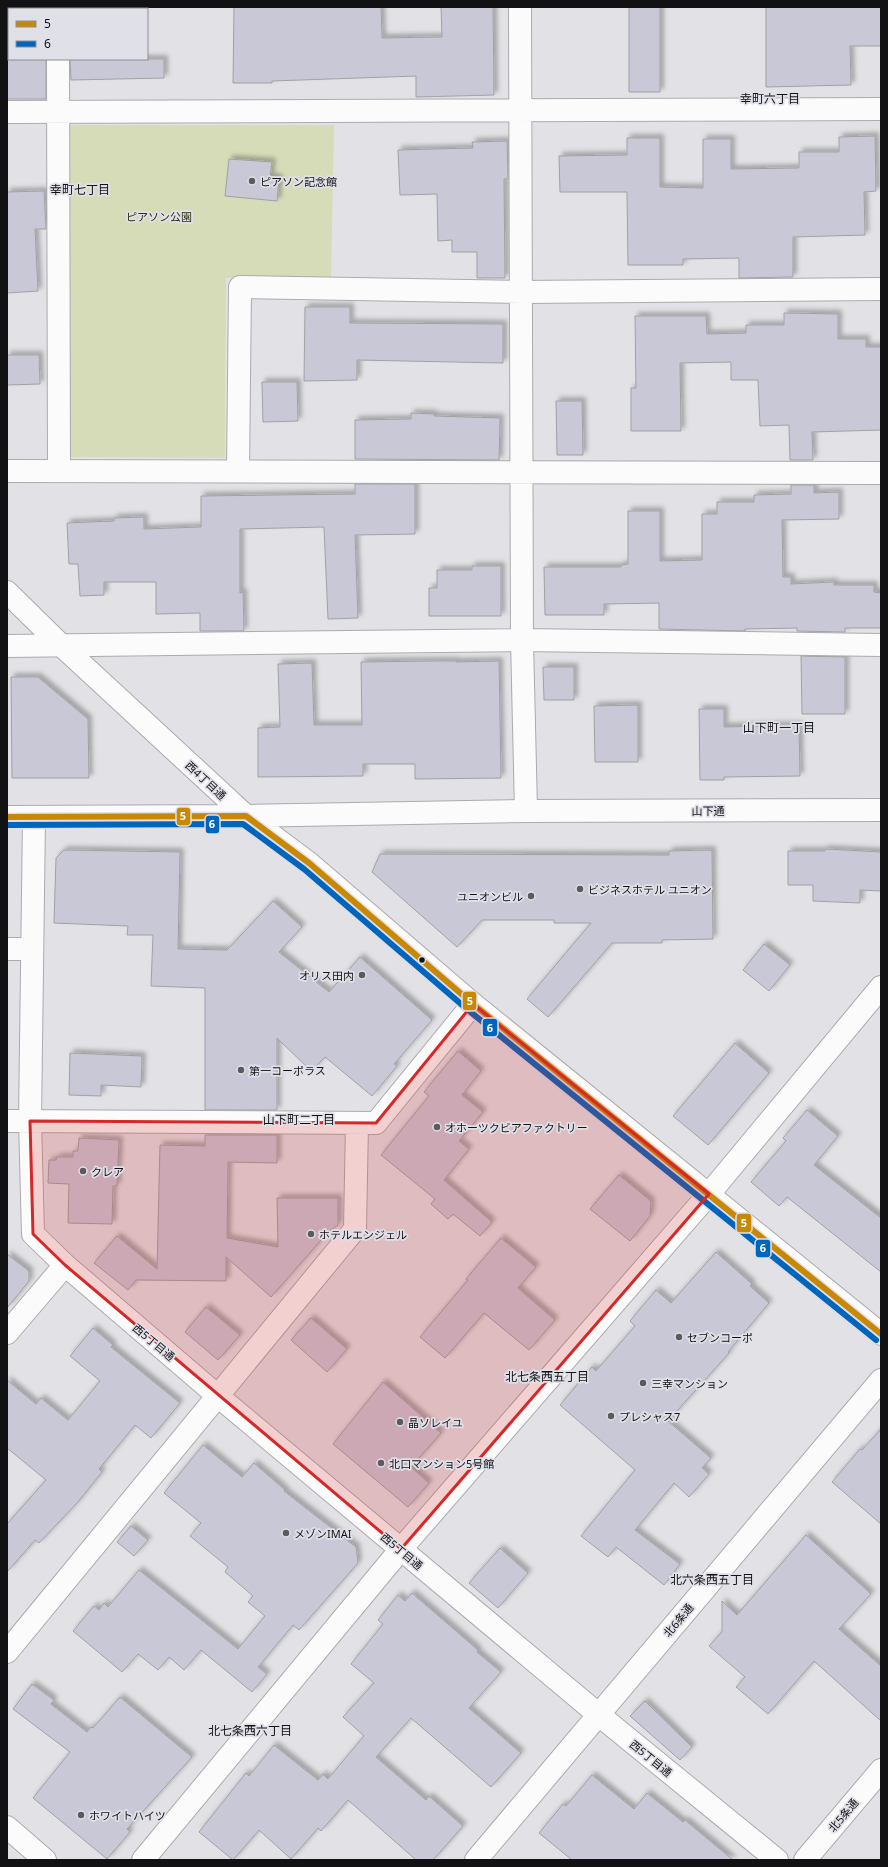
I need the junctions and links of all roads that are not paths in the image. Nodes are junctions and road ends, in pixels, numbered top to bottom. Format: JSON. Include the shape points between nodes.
{"nodes":[{"id":1,"x":520,"y":7,"type":"edge"},
{"id":2,"x":58,"y":60,"type":"edge"},
{"id":3,"x":522,"y":109,"type":"junction"},
{"id":4,"x":881,"y":109,"type":"edge"},
{"id":5,"x":59,"y":111,"type":"junction"},
{"id":6,"x":7,"y":112,"type":"edge"},
{"id":7,"x":881,"y":289,"type":"edge"},
{"id":8,"x":522,"y":292,"type":"junction"},
{"id":9,"x":7,"y":471,"type":"edge"},
{"id":10,"x":59,"y":471,"type":"junction"},
{"id":11,"x":238,"y":471,"type":"junction"},
{"id":12,"x":522,"y":473,"type":"junction"},
{"id":13,"x":881,"y":473,"type":"edge"},
{"id":14,"x":7,"y":592,"type":"edge"},
{"id":15,"x":522,"y":640,"type":"junction"},
{"id":16,"x":881,"y":645,"type":"edge"},
{"id":17,"x":7,"y":646,"type":"edge"},
{"id":18,"x":62,"y":646,"type":"junction"},
{"id":19,"x":881,"y":810,"type":"edge"},
{"id":20,"x":526,"y":811,"type":"junction"},
{"id":21,"x":246,"y":816,"type":"junction"},
{"id":22,"x":7,"y":817,"type":"edge"},
{"id":23,"x":34,"y":817,"type":"junction"},
{"id":24,"x":7,"y":949,"type":"edge"},
{"id":25,"x":32,"y":949,"type":"junction"},
{"id":26,"x":881,"y":987,"type":"edge"},
{"id":27,"x":473,"y":1004,"type":"junction"},
{"id":28,"x":7,"y":1121,"type":"edge"},
{"id":29,"x":30,"y":1121,"type":"junction"},
{"id":30,"x":357,"y":1123,"type":"junction"},
{"id":31,"x":709,"y":1194,"type":"junction"},
{"id":32,"x":65,"y":1266,"type":"junction"},
{"id":33,"x":7,"y":1333,"type":"edge"},
{"id":34,"x":881,"y":1334,"type":"edge"},
{"id":35,"x":881,"y":1380,"type":"edge"},
{"id":36,"x":219,"y":1397,"type":"junction"},
{"id":37,"x":401,"y":1550,"type":"junction"},
{"id":38,"x":7,"y":1652,"type":"edge"},
{"id":39,"x":598,"y":1715,"type":"junction"},
{"id":40,"x":881,"y":1770,"type":"edge"},
{"id":41,"x":7,"y":1827,"type":"edge"},
{"id":42,"x":45,"y":1860,"type":"edge"},
{"id":43,"x":143,"y":1860,"type":"edge"},
{"id":44,"x":476,"y":1860,"type":"edge"},
{"id":45,"x":777,"y":1860,"type":"edge"},
{"id":46,"x":805,"y":1860,"type":"edge"}],
"edges":[{"from":1,"to":3,"type":"street"},
{"from":2,"to":5,"type":"street"},
{"from":3,"to":4,"type":"street"},
{"from":3,"to":5,"type":"street"},
{"from":3,"to":8,"type":"street"},
{"from":5,"to":6,"type":"street"},
{"from":5,"to":10,"type":"street"},
{"from":7,"to":8,"type":"street"},
{"from":8,"to":11,"type":"street","via":[[240,287]]},
{"from":8,"to":12,"type":"street"},
{"from":9,"to":10,"type":"street"},
{"from":10,"to":11,"type":"street"},
{"from":11,"to":12,"type":"street"},
{"from":12,"to":13,"type":"street"},
{"from":12,"to":15,"type":"street"},
{"from":14,"to":18,"type":"street","name":"西4丁目通"},
{"from":15,"to":16,"type":"street"},
{"from":15,"to":18,"type":"street"},
{"from":15,"to":20,"type":"street"},
{"from":17,"to":18,"type":"street"},
{"from":18,"to":21,"type":"street","name":"西4丁目通"},
{"from":19,"to":20,"type":"street","name":"山下通"},
{"from":20,"to":21,"type":"street","name":"山下通"},
{"from":21,"to":23,"type":"street","name":"山下通"},
{"from":21,"to":27,"type":"street","name":"西4丁目通","via":[[309,863]]},
{"from":22,"to":23,"type":"street","name":"山下通"},
{"from":23,"to":25,"type":"street"},
{"from":24,"to":25,"type":"street"},
{"from":25,"to":29,"type":"street"},
{"from":26,"to":31,"type":"street"},
{"from":27,"to":30,"type":"street","via":[[376,1123]]},
{"from":27,"to":31,"type":"street","name":"西4丁目通"},
{"from":28,"to":29,"type":"street"},
{"from":29,"to":30,"type":"street"},
{"from":29,"to":32,"type":"street","name":"西5丁目通","via":[[33,1234]]},
{"from":30,"to":36,"type":"street","via":[[355,1230]]},
{"from":31,"to":34,"type":"street","name":"西4丁目通"},
{"from":31,"to":37,"type":"street"},
{"from":32,"to":33,"type":"street"},
{"from":32,"to":36,"type":"street","name":"西5丁目通"},
{"from":35,"to":39,"type":"street","name":"北6条通"},
{"from":36,"to":37,"type":"street","name":"西5丁目通"},
{"from":36,"to":38,"type":"street"},
{"from":37,"to":39,"type":"street","name":"西5丁目通"},
{"from":37,"to":43,"type":"street"},
{"from":39,"to":44,"type":"street","name":"北6条通"},
{"from":39,"to":45,"type":"street","name":"西5丁目通"},
{"from":40,"to":46,"type":"street","name":"北5条通"},
{"from":41,"to":42,"type":"street"}]}
